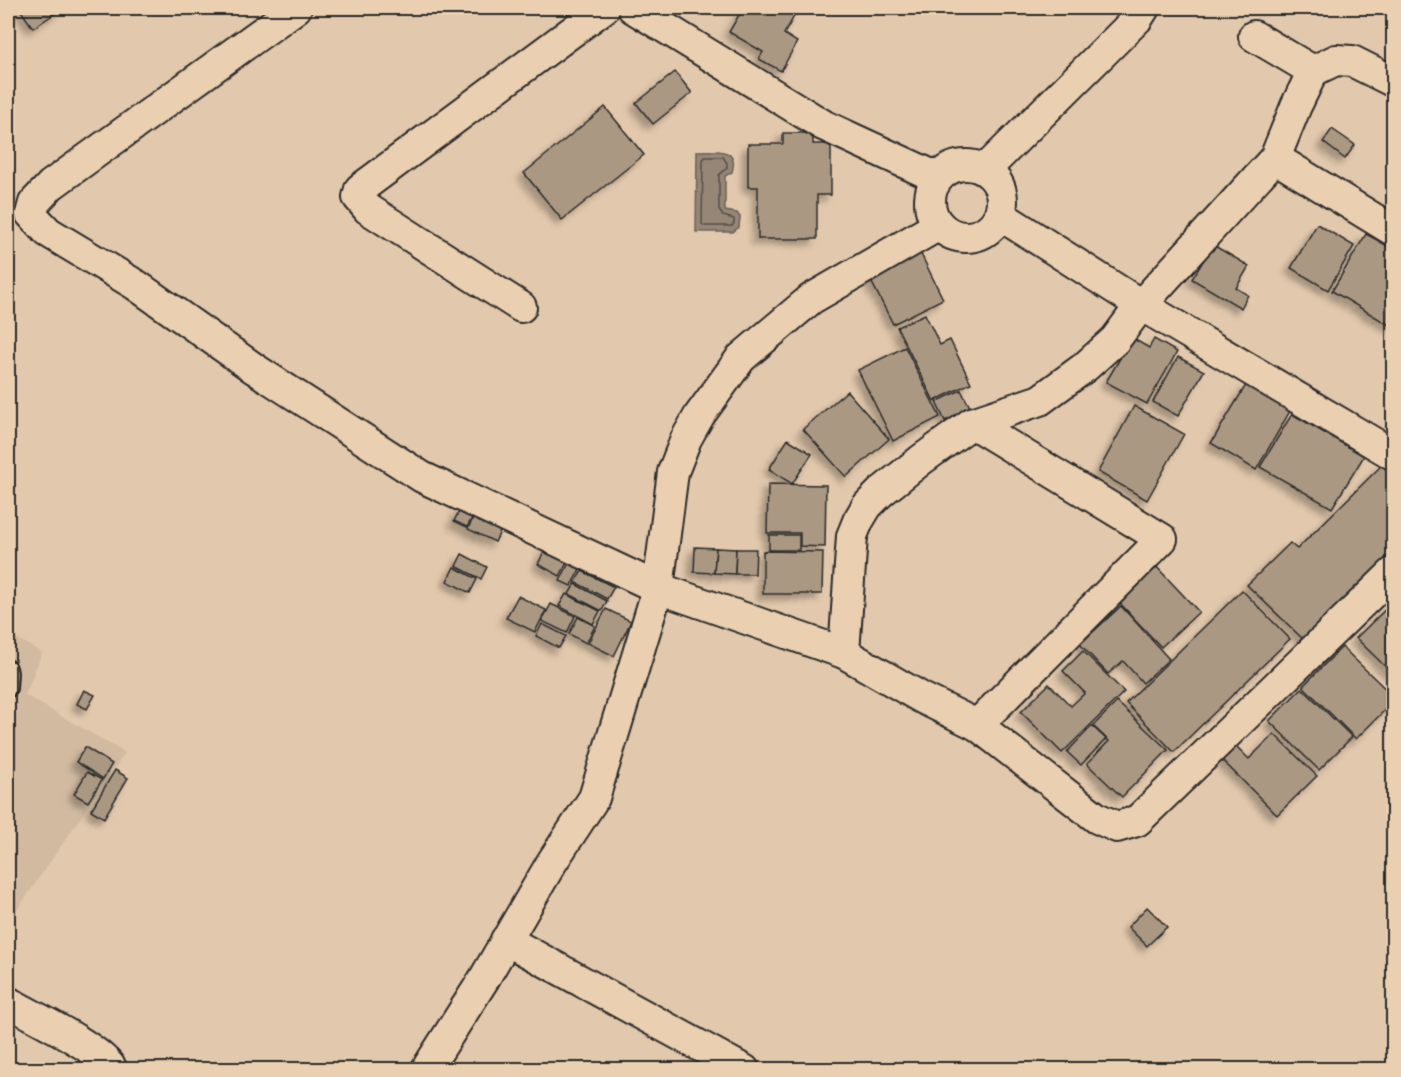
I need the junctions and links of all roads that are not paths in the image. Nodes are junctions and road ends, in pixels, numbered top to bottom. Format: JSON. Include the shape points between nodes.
{"nodes":[{"id":1,"x":296,"y":8,"type":"edge"},
{"id":2,"x":604,"y":8,"type":"edge"},
{"id":3,"x":633,"y":8,"type":"edge"},
{"id":4,"x":1144,"y":8,"type":"edge"},
{"id":5,"x":1254,"y":36,"type":"dead end"},
{"id":6,"x":1313,"y":71,"type":"junction"},
{"id":7,"x":1394,"y":82,"type":"edge"},
{"id":8,"x":1275,"y":158,"type":"junction"},
{"id":9,"x":985,"y":170,"type":"junction"},
{"id":10,"x":938,"y":178,"type":"junction"},
{"id":11,"x":19,"y":213,"type":"edge"},
{"id":12,"x":999,"y":215,"type":"junction"},
{"id":13,"x":939,"y":225,"type":"junction"},
{"id":14,"x":1394,"y":231,"type":"edge"},
{"id":15,"x":1141,"y":305,"type":"junction"},
{"id":16,"x":521,"y":308,"type":"dead end"},
{"id":17,"x":972,"y":423,"type":"junction"},
{"id":18,"x":1394,"y":455,"type":"edge"},
{"id":19,"x":1394,"y":572,"type":"edge"},
{"id":20,"x":658,"y":588,"type":"junction"},
{"id":21,"x":844,"y":653,"type":"junction"},
{"id":22,"x":8,"y":668,"type":"edge"},
{"id":23,"x":8,"y":689,"type":"edge"},
{"id":24,"x":977,"y":725,"type":"junction"},
{"id":25,"x":506,"y":940,"type":"junction"},
{"id":26,"x":8,"y":1002,"type":"edge"},
{"id":27,"x":112,"y":1070,"type":"edge"},
{"id":28,"x":426,"y":1070,"type":"edge"},
{"id":29,"x":744,"y":1070,"type":"edge"}],
"edges":[{"from":1,"to":11,"type":"street","via":[[51,185]]},
{"from":2,"to":16,"type":"street","via":[[360,189],[358,197],[368,210]]},
{"from":3,"to":10,"type":"street","via":[[823,125]]},
{"from":4,"to":9,"type":"street"},
{"from":5,"to":6,"type":"street"},
{"from":6,"to":7,"type":"street","via":[[1336,60],[1352,61]]},
{"from":6,"to":8,"type":"street"},
{"from":8,"to":14,"type":"street"},
{"from":8,"to":15,"type":"street"},
{"from":9,"to":10,"type":"street","via":[[966,165]]},
{"from":9,"to":12,"type":"street","via":[[999,185]]},
{"from":10,"to":13,"type":"street","via":[[930,196],[933,217]]},
{"from":11,"to":20,"type":"street","via":[[136,285],[255,369],[422,477]]},
{"from":12,"to":13,"type":"street","via":[[993,225],[972,237],[960,237]]},
{"from":12,"to":15,"type":"street"},
{"from":13,"to":20,"type":"street","via":[[811,299],[741,358],[699,416],[673,472]]},
{"from":15,"to":17,"type":"street","via":[[1115,340],[1040,400]]},
{"from":15,"to":18,"type":"street"},
{"from":17,"to":21,"type":"street","via":[[881,492],[858,520],[852,536]]},
{"from":17,"to":24,"type":"street","via":[[1162,539]]},
{"from":19,"to":24,"type":"street","via":[[1137,821],[1117,827],[1097,818]]},
{"from":20,"to":21,"type":"street"},
{"from":20,"to":25,"type":"street","via":[[594,798]]},
{"from":21,"to":24,"type":"street"},
{"from":22,"to":23,"type":"lane"},
{"from":25,"to":28,"type":"street"},
{"from":25,"to":29,"type":"street"},
{"from":26,"to":27,"type":"street","via":[[91,1048]]}]}
